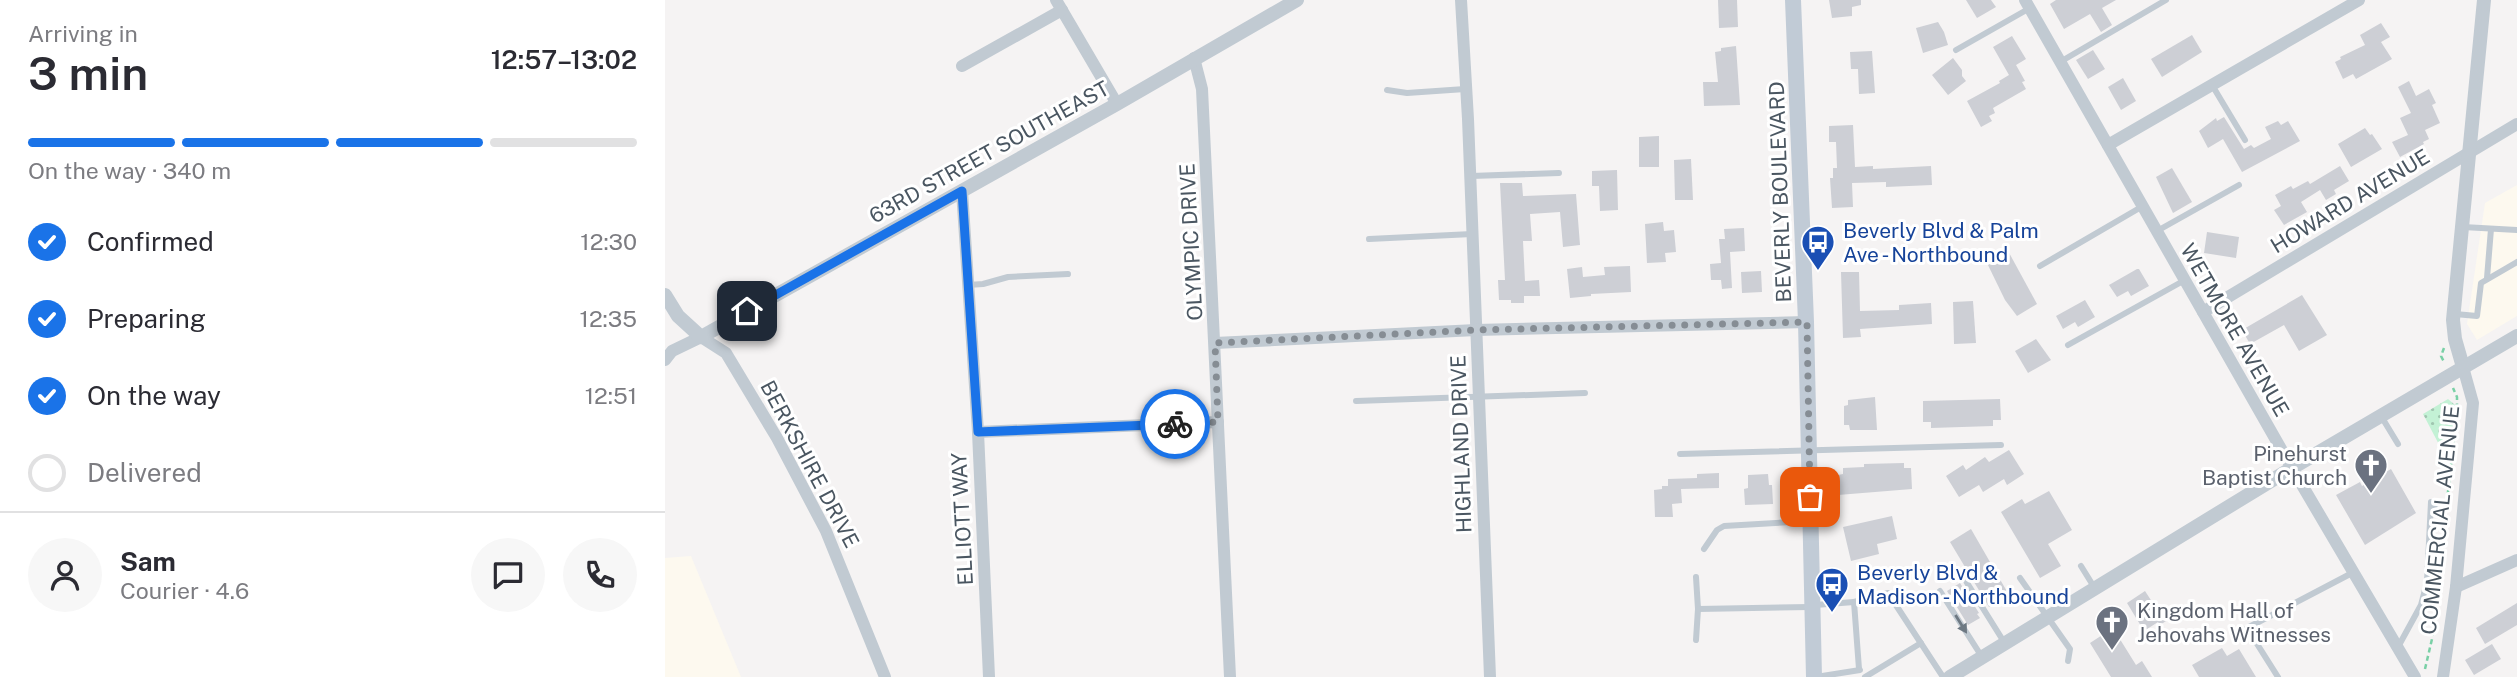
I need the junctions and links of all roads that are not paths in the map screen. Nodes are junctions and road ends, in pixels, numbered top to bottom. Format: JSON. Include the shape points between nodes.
{"nodes":[{"id":1,"x":1297,"y":0,"type":"edge"},
{"id":2,"x":1461,"y":0,"type":"edge"},
{"id":3,"x":1793,"y":0,"type":"edge"},
{"id":4,"x":2166,"y":0,"type":"edge"},
{"id":5,"x":2359,"y":0,"type":"edge"},
{"id":6,"x":2484,"y":0,"type":"edge"},
{"id":7,"x":2027,"y":4,"type":"edge"},
{"id":8,"x":1059,"y":5,"type":"edge"},
{"id":9,"x":1956,"y":50,"type":"dead end"},
{"id":10,"x":1194,"y":58,"type":"junction"},
{"id":11,"x":2060,"y":62,"type":"junction"},
{"id":12,"x":962,"y":66,"type":"dead end"},
{"id":13,"x":2212,"y":85,"type":"junction"},
{"id":14,"x":1467,"y":89,"type":"junction"},
{"id":15,"x":1387,"y":90,"type":"dead end"},
{"id":16,"x":1117,"y":104,"type":"junction"},
{"id":17,"x":2517,"y":124,"type":"edge"},
{"id":18,"x":2245,"y":140,"type":"dead end"},
{"id":19,"x":2108,"y":145,"type":"junction"},
{"id":20,"x":2471,"y":150,"type":"junction"},
{"id":21,"x":1559,"y":173,"type":"dead end"},
{"id":22,"x":1471,"y":176,"type":"junction"},
{"id":23,"x":2239,"y":184,"type":"dead end"},
{"id":24,"x":962,"y":191,"type":"junction"},
{"id":25,"x":2143,"y":206,"type":"junction"},
{"id":26,"x":2463,"y":227,"type":"junction"},
{"id":27,"x":2491,"y":229,"type":"junction"},
{"id":28,"x":2517,"y":230,"type":"edge"},
{"id":29,"x":2157,"y":232,"type":"junction"},
{"id":30,"x":1473,"y":234,"type":"junction"},
{"id":31,"x":1369,"y":239,"type":"dead end"},
{"id":32,"x":2517,"y":262,"type":"edge"},
{"id":33,"x":2040,"y":266,"type":"dead end"},
{"id":34,"x":1068,"y":274,"type":"dead end"},
{"id":35,"x":2487,"y":278,"type":"junction"},
{"id":36,"x":2185,"y":280,"type":"junction"},
{"id":37,"x":968,"y":285,"type":"junction"},
{"id":38,"x":665,"y":295,"type":"edge"},
{"id":39,"x":2203,"y":312,"type":"junction"},
{"id":40,"x":2453,"y":314,"type":"junction"},
{"id":41,"x":1807,"y":322,"type":"junction"},
{"id":42,"x":1476,"y":330,"type":"junction"},
{"id":43,"x":701,"y":337,"type":"junction"},
{"id":44,"x":2517,"y":337,"type":"edge"},
{"id":45,"x":1215,"y":343,"type":"junction"},
{"id":46,"x":2068,"y":345,"type":"dead end"},
{"id":47,"x":665,"y":359,"type":"edge"},
{"id":48,"x":2463,"y":367,"type":"junction"},
{"id":49,"x":1585,"y":393,"type":"dead end"},
{"id":50,"x":1479,"y":398,"type":"junction"},
{"id":51,"x":1356,"y":401,"type":"dead end"},
{"id":52,"x":2381,"y":416,"type":"junction"},
{"id":53,"x":1218,"y":422,"type":"junction"},
{"id":54,"x":978,"y":432,"type":"junction"},
{"id":55,"x":2397,"y":444,"type":"dead end"},
{"id":56,"x":2001,"y":445,"type":"dead end"},
{"id":57,"x":1809,"y":449,"type":"junction"},
{"id":58,"x":1681,"y":454,"type":"dead end"},
{"id":59,"x":2292,"y":468,"type":"junction"},
{"id":60,"x":1811,"y":521,"type":"junction"},
{"id":61,"x":2445,"y":525,"type":"road end"},
{"id":62,"x":1704,"y":549,"type":"dead end"},
{"id":63,"x":2517,"y":560,"type":"edge"},
{"id":64,"x":2081,"y":566,"type":"dead end"},
{"id":65,"x":2354,"y":572,"type":"junction"},
{"id":66,"x":1696,"y":577,"type":"dead end"},
{"id":67,"x":1964,"y":578,"type":"dead end"},
{"id":68,"x":2020,"y":578,"type":"dead end"},
{"id":69,"x":2456,"y":587,"type":"junction"},
{"id":70,"x":2095,"y":589,"type":"junction"},
{"id":71,"x":1940,"y":592,"type":"dead end"},
{"id":72,"x":1854,"y":602,"type":"junction"},
{"id":73,"x":1812,"y":606,"type":"junction"},
{"id":74,"x":1698,"y":609,"type":"junction"},
{"id":75,"x":2049,"y":617,"type":"junction"},
{"id":76,"x":1696,"y":640,"type":"dead end"},
{"id":77,"x":1921,"y":643,"type":"junction"},
{"id":78,"x":2005,"y":643,"type":"junction"},
{"id":79,"x":2398,"y":648,"type":"junction"},
{"id":80,"x":1982,"y":657,"type":"junction"},
{"id":81,"x":2068,"y":661,"type":"dead end"},
{"id":82,"x":1859,"y":669,"type":"junction"},
{"id":83,"x":885,"y":677,"type":"edge"},
{"id":84,"x":989,"y":677,"type":"edge"},
{"id":85,"x":1230,"y":677,"type":"edge"},
{"id":86,"x":1490,"y":677,"type":"edge"},
{"id":87,"x":1814,"y":677,"type":"edge"},
{"id":88,"x":1865,"y":677,"type":"edge"},
{"id":89,"x":1943,"y":677,"type":"edge"},
{"id":90,"x":1950,"y":677,"type":"edge"},
{"id":91,"x":2278,"y":677,"type":"edge"},
{"id":92,"x":2415,"y":677,"type":"edge"},
{"id":93,"x":2443,"y":677,"type":"edge"}],
"edges":[{"from":1,"to":10,"type":"street","name":"63RD STREET SOUTHEAST"},
{"from":2,"to":14,"type":"street","name":"HIGHLAND DRIVE"},
{"from":3,"to":41,"type":"main road","name":"BEVERLY BOULEVARD"},
{"from":4,"to":11,"type":"lane"},
{"from":5,"to":13,"type":"street"},
{"from":6,"to":20,"type":"street"},
{"from":7,"to":9,"type":"lane"},
{"from":7,"to":11,"type":"street","name":"WETMORE AVENUE"},
{"from":8,"to":12,"type":"street"},
{"from":8,"to":16,"type":"street"},
{"from":10,"to":16,"type":"street","name":"63RD STREET SOUTHEAST"},
{"from":10,"to":45,"type":"street","name":"OLYMPIC DRIVE","via":[[1202,89]]},
{"from":11,"to":19,"type":"street","name":"WETMORE AVENUE"},
{"from":13,"to":18,"type":"lane"},
{"from":13,"to":19,"type":"street"},
{"from":14,"to":15,"type":"lane"},
{"from":14,"to":22,"type":"street","name":"HIGHLAND DRIVE"},
{"from":16,"to":24,"type":"street","name":"63RD STREET SOUTHEAST"},
{"from":17,"to":20,"type":"street","name":"HOWARD AVENUE"},
{"from":19,"to":25,"type":"street","name":"WETMORE AVENUE"},
{"from":20,"to":26,"type":"street"},
{"from":20,"to":39,"type":"street","name":"HOWARD AVENUE"},
{"from":21,"to":22,"type":"lane"},
{"from":22,"to":30,"type":"street","name":"HIGHLAND DRIVE"},
{"from":23,"to":29,"type":"lane"},
{"from":24,"to":37,"type":"street","name":"ELLIOTT WAY"},
{"from":24,"to":43,"type":"street","name":"63RD STREET SOUTHEAST"},
{"from":25,"to":29,"type":"street","name":"WETMORE AVENUE"},
{"from":25,"to":33,"type":"lane"},
{"from":26,"to":27,"type":"lane"},
{"from":26,"to":40,"type":"street"},
{"from":27,"to":28,"type":"lane"},
{"from":27,"to":35,"type":"lane"},
{"from":29,"to":36,"type":"street","name":"WETMORE AVENUE"},
{"from":30,"to":31,"type":"lane"},
{"from":30,"to":42,"type":"street","name":"HIGHLAND DRIVE"},
{"from":32,"to":35,"type":"lane"},
{"from":34,"to":37,"type":"lane","via":[[1007,277]]},
{"from":35,"to":40,"type":"lane","via":[[2479,286],[2477,316]]},
{"from":36,"to":39,"type":"street","name":"WETMORE AVENUE"},
{"from":36,"to":46,"type":"lane"},
{"from":37,"to":54,"type":"street","name":"ELLIOTT WAY"},
{"from":38,"to":43,"type":"street","name":"BERKSHIRE DRIVE","via":[[678,316]]},
{"from":39,"to":59,"type":"street","name":"WETMORE AVENUE"},
{"from":40,"to":48,"type":"street"},
{"from":41,"to":42,"type":"street"},
{"from":41,"to":57,"type":"main road","name":"BEVERLY BOULEVARD"},
{"from":42,"to":45,"type":"street"},
{"from":42,"to":50,"type":"street","name":"HIGHLAND DRIVE"},
{"from":43,"to":47,"type":"street"},
{"from":43,"to":83,"type":"street","name":"BERKSHIRE DRIVE","via":[[726,353],[777,438],[826,531]]},
{"from":44,"to":48,"type":"street"},
{"from":45,"to":53,"type":"street","name":"OLYMPIC DRIVE"},
{"from":48,"to":52,"type":"street"},
{"from":48,"to":69,"type":"street","name":"COMMERCIAL AVENUE","via":[[2473,403]]},
{"from":49,"to":50,"type":"lane"},
{"from":50,"to":51,"type":"lane"},
{"from":50,"to":86,"type":"street","name":"HIGHLAND DRIVE"},
{"from":52,"to":55,"type":"lane"},
{"from":52,"to":59,"type":"street"},
{"from":53,"to":54,"type":"street"},
{"from":53,"to":85,"type":"street","name":"OLYMPIC DRIVE"},
{"from":54,"to":84,"type":"street","name":"ELLIOTT WAY"},
{"from":56,"to":57,"type":"lane"},
{"from":57,"to":58,"type":"lane"},
{"from":57,"to":60,"type":"main road","name":"BEVERLY BOULEVARD"},
{"from":59,"to":65,"type":"street","name":"WETMORE AVENUE"},
{"from":59,"to":70,"type":"street"},
{"from":60,"to":62,"type":"lane","via":[[1724,526]]},
{"from":60,"to":73,"type":"main road","name":"BEVERLY BOULEVARD"},
{"from":61,"to":79,"type":"lane","via":[[2431,502],[2427,582],[2421,606]]},
{"from":63,"to":69,"type":"street"},
{"from":64,"to":70,"type":"lane"},
{"from":65,"to":79,"type":"street","name":"WETMORE AVENUE"},
{"from":65,"to":91,"type":"lane","via":[[2247,628]]},
{"from":66,"to":74,"type":"lane"},
{"from":67,"to":78,"type":"lane"},
{"from":68,"to":75,"type":"lane"},
{"from":69,"to":93,"type":"street","name":"COMMERCIAL AVENUE"},
{"from":70,"to":75,"type":"street"},
{"from":71,"to":80,"type":"lane","one_way":true},
{"from":72,"to":73,"type":"lane"},
{"from":72,"to":77,"type":"lane","via":[[1888,593]]},
{"from":72,"to":82,"type":"lane"},
{"from":73,"to":74,"type":"lane"},
{"from":73,"to":87,"type":"main road","name":"BEVERLY BOULEVARD"},
{"from":74,"to":76,"type":"lane"},
{"from":75,"to":78,"type":"street"},
{"from":75,"to":81,"type":"lane","via":[[2070,649]]},
{"from":77,"to":88,"type":"lane"},
{"from":77,"to":89,"type":"lane"},
{"from":78,"to":80,"type":"street"},
{"from":79,"to":92,"type":"street","name":"WETMORE AVENUE"},
{"from":80,"to":90,"type":"street"},
{"from":82,"to":87,"type":"lane"},
{"from":82,"to":88,"type":"lane"}]}
